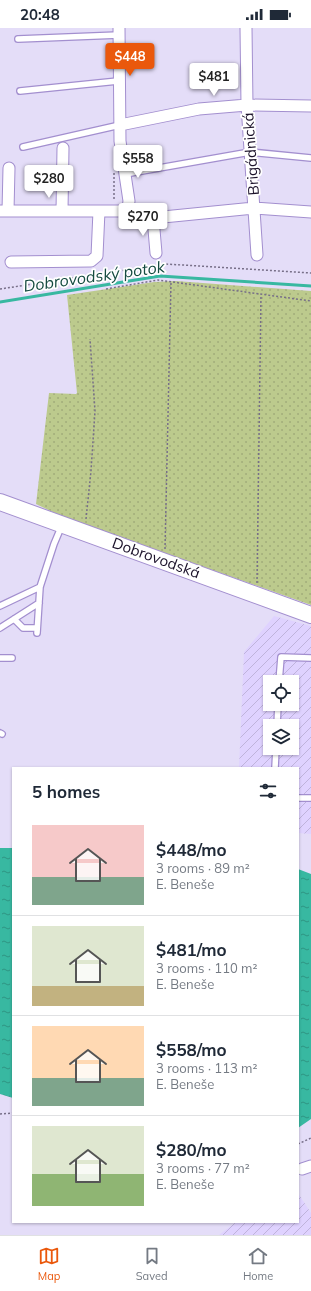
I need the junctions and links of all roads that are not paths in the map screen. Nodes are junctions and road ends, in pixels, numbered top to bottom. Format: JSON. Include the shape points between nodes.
{"nodes":[{"id":1,"x":246,"y":28,"type":"edge"},
{"id":2,"x":119,"y":32,"type":"edge"},
{"id":3,"x":18,"y":39,"type":"dead end"},
{"id":4,"x":118,"y":81,"type":"junction"},
{"id":5,"x":20,"y":91,"type":"dead end"},
{"id":6,"x":247,"y":106,"type":"junction"},
{"id":7,"x":311,"y":106,"type":"edge"},
{"id":8,"x":120,"y":125,"type":"junction"},
{"id":9,"x":23,"y":148,"type":"dead end"},
{"id":10,"x":63,"y":148,"type":"dead end"},
{"id":11,"x":250,"y":152,"type":"junction"},
{"id":12,"x":311,"y":158,"type":"edge"},
{"id":13,"x":9,"y":168,"type":"dead end"},
{"id":14,"x":125,"y":174,"type":"junction"},
{"id":15,"x":128,"y":208,"type":"junction"},
{"id":16,"x":254,"y":208,"type":"junction"},
{"id":17,"x":4,"y":211,"type":"edge"},
{"id":18,"x":62,"y":211,"type":"junction"},
{"id":19,"x":99,"y":211,"type":"junction"},
{"id":20,"x":311,"y":212,"type":"edge"},
{"id":21,"x":153,"y":218,"type":"junction"},
{"id":22,"x":156,"y":253,"type":"dead end"},
{"id":23,"x":257,"y":255,"type":"dead end"},
{"id":24,"x":11,"y":262,"type":"dead end"},
{"id":25,"x":0,"y":502,"type":"edge"},
{"id":26,"x":63,"y":523,"type":"junction"},
{"id":27,"x":40,"y":587,"type":"junction"},
{"id":28,"x":39,"y":603,"type":"junction"},
{"id":29,"x":0,"y":606,"type":"edge"},
{"id":30,"x":311,"y":615,"type":"edge"},
{"id":31,"x":14,"y":619,"type":"junction"},
{"id":32,"x":0,"y":628,"type":"edge"},
{"id":33,"x":0,"y":658,"type":"edge"},
{"id":34,"x":12,"y":658,"type":"dead end"},
{"id":35,"x":311,"y":658,"type":"edge"},
{"id":36,"x":280,"y":675,"type":"edge"},
{"id":37,"x":276,"y":755,"type":"edge"},
{"id":38,"x":275,"y":767,"type":"edge"},
{"id":39,"x":299,"y":798,"type":"edge"},
{"id":40,"x":311,"y":798,"type":"edge"}],
"edges":[{"from":1,"to":6,"type":"street","name":"Brigádnická"},
{"from":2,"to":3,"type":"lane"},
{"from":2,"to":4,"type":"street"},
{"from":4,"to":5,"type":"lane"},
{"from":4,"to":8,"type":"street"},
{"from":6,"to":7,"type":"street"},
{"from":6,"to":8,"type":"street","via":[[198,110]]},
{"from":6,"to":11,"type":"street","name":"Brigádnická"},
{"from":8,"to":9,"type":"lane"},
{"from":8,"to":14,"type":"street"},
{"from":10,"to":18,"type":"street"},
{"from":11,"to":12,"type":"lane"},
{"from":11,"to":14,"type":"lane"},
{"from":11,"to":16,"type":"street","name":"Brigádnická"},
{"from":13,"to":17,"type":"street"},
{"from":14,"to":15,"type":"street"},
{"from":15,"to":19,"type":"street","via":[[123,211]]},
{"from":15,"to":21,"type":"street","via":[[139,216]]},
{"from":16,"to":20,"type":"street"},
{"from":16,"to":21,"type":"street"},
{"from":16,"to":23,"type":"street","name":"Brigádnická"},
{"from":17,"to":18,"type":"street"},
{"from":18,"to":19,"type":"street"},
{"from":19,"to":24,"type":"street","via":[[97,256],[92,261]]},
{"from":21,"to":22,"type":"street"},
{"from":25,"to":26,"type":"street","name":"Dobrovodská"},
{"from":26,"to":27,"type":"lane"},
{"from":26,"to":30,"type":"street","name":"Dobrovodská"},
{"from":27,"to":28,"type":"lane"},
{"from":27,"to":29,"type":"lane"},
{"from":28,"to":31,"type":"lane"},
{"from":28,"to":31,"type":"lane","via":[[37,631],[24,628]]},
{"from":31,"to":32,"type":"lane"},
{"from":33,"to":34,"type":"lane"},
{"from":35,"to":36,"type":"lane","via":[[281,657]]},
{"from":37,"to":38,"type":"lane"},
{"from":39,"to":40,"type":"lane"}]}
